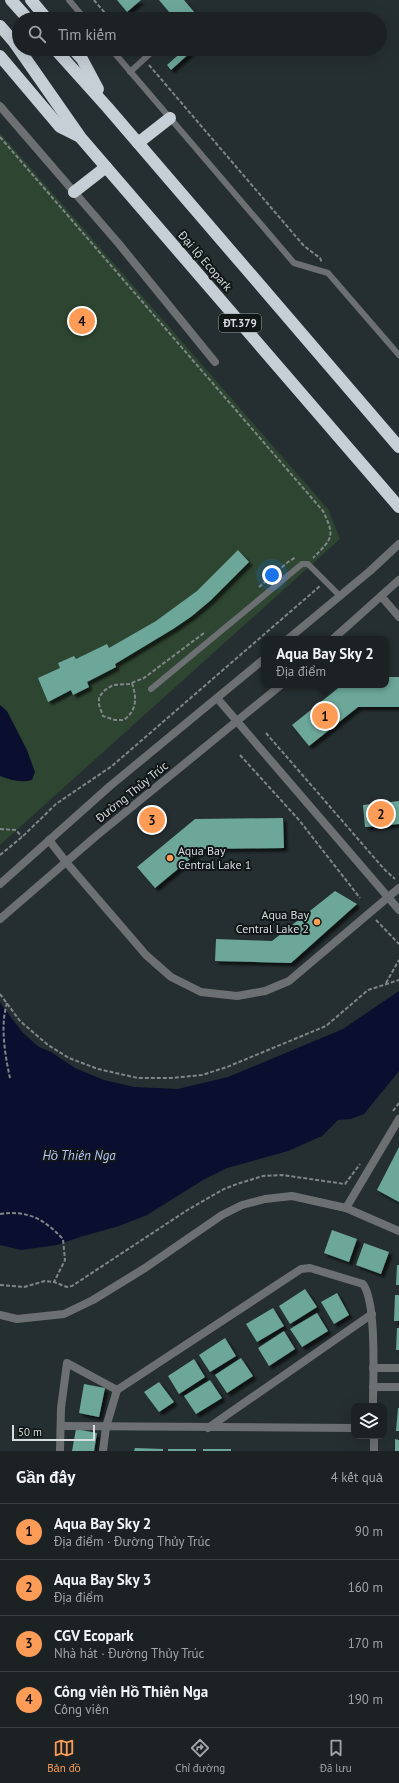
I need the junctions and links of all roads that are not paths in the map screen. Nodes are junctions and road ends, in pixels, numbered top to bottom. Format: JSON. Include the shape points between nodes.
{"nodes":[{"id":1,"x":11,"y":0,"type":"edge"},
{"id":2,"x":31,"y":0,"type":"edge"},
{"id":3,"x":69,"y":0,"type":"edge"},
{"id":4,"x":22,"y":12,"type":"edge"},
{"id":5,"x":41,"y":12,"type":"edge"},
{"id":6,"x":79,"y":12,"type":"edge"},
{"id":7,"x":0,"y":26,"type":"edge"},
{"id":8,"x":12,"y":40,"type":"edge"},
{"id":9,"x":0,"y":56,"type":"edge"},
{"id":10,"x":24,"y":56,"type":"edge"},
{"id":11,"x":61,"y":56,"type":"edge"},
{"id":12,"x":79,"y":56,"type":"edge"},
{"id":13,"x":117,"y":56,"type":"edge"},
{"id":14,"x":148,"y":56,"type":"edge"},
{"id":15,"x":130,"y":72,"type":"junction"},
{"id":16,"x":0,"y":106,"type":"edge"},
{"id":17,"x":108,"y":108,"type":"junction"},
{"id":18,"x":170,"y":118,"type":"junction"},
{"id":19,"x":81,"y":138,"type":"junction"},
{"id":20,"x":138,"y":144,"type":"junction"},
{"id":21,"x":106,"y":167,"type":"junction"},
{"id":22,"x":74,"y":192,"type":"junction"},
{"id":23,"x":399,"y":355,"type":"edge"},
{"id":24,"x":215,"y":362,"type":"dead end"},
{"id":25,"x":399,"y":447,"type":"edge"},
{"id":26,"x":399,"y":507,"type":"edge"},
{"id":27,"x":399,"y":544,"type":"edge"},
{"id":28,"x":399,"y":580,"type":"edge"},
{"id":29,"x":340,"y":596,"type":"junction"},
{"id":30,"x":381,"y":596,"type":"junction"},
{"id":31,"x":399,"y":617,"type":"edge"},
{"id":32,"x":292,"y":636,"type":"edge"},
{"id":33,"x":336,"y":636,"type":"edge"},
{"id":34,"x":261,"y":661,"type":"edge"},
{"id":35,"x":151,"y":688,"type":"dead end"},
{"id":36,"x":278,"y":688,"type":"edge"},
{"id":37,"x":217,"y":698,"type":"junction"},
{"id":38,"x":238,"y":722,"type":"junction"},
{"id":39,"x":49,"y":840,"type":"junction"},
{"id":40,"x":66,"y":862,"type":"junction"},
{"id":41,"x":0,"y":884,"type":"edge"},
{"id":42,"x":399,"y":888,"type":"edge"},
{"id":43,"x":388,"y":897,"type":"junction"},
{"id":44,"x":399,"y":910,"type":"edge"},
{"id":45,"x":0,"y":919,"type":"edge"},
{"id":46,"x":399,"y":1119,"type":"edge"},
{"id":47,"x":346,"y":1208,"type":"junction"},
{"id":48,"x":399,"y":1231,"type":"edge"},
{"id":49,"x":372,"y":1314,"type":"junction"},
{"id":50,"x":0,"y":1315,"type":"edge"},
{"id":51,"x":373,"y":1368,"type":"junction"},
{"id":52,"x":399,"y":1368,"type":"edge"},
{"id":53,"x":373,"y":1387,"type":"junction"},
{"id":54,"x":399,"y":1387,"type":"edge"},
{"id":55,"x":117,"y":1390,"type":"junction"},
{"id":56,"x":373,"y":1403,"type":"edge"},
{"id":57,"x":61,"y":1426,"type":"junction"},
{"id":58,"x":106,"y":1427,"type":"junction"},
{"id":59,"x":208,"y":1428,"type":"junction"},
{"id":60,"x":351,"y":1428,"type":"edge"},
{"id":61,"x":374,"y":1439,"type":"edge"},
{"id":62,"x":60,"y":1451,"type":"edge"},
{"id":63,"x":103,"y":1451,"type":"edge"},
{"id":64,"x":374,"y":1451,"type":"edge"}],
"edges":[{"from":1,"to":4,"type":"highway"},
{"from":2,"to":5,"type":"highway"},
{"from":3,"to":6,"type":"lane"},
{"from":7,"to":8,"type":"highway","name":"Đại lộ Ecopark","number":"ĐT.379"},
{"from":9,"to":19,"type":"highway","via":[[60,127]]},
{"from":10,"to":19,"type":"highway","name":"Đại lộ Ecopark","number":"ĐT.379"},
{"from":11,"to":17,"type":"highway","number":"ĐT.379"},
{"from":12,"to":17,"type":"highway"},
{"from":13,"to":15,"type":"lane"},
{"from":14,"to":15,"type":"lane"},
{"from":15,"to":18,"type":"lane"},
{"from":16,"to":22,"type":"street"},
{"from":17,"to":20,"type":"highway","number":"ĐT.379"},
{"from":18,"to":20,"type":"highway"},
{"from":18,"to":23,"type":"lane","via":[[294,263],[328,273]]},
{"from":19,"to":21,"type":"highway","name":"Đại lộ Ecopark","number":"ĐT.379"},
{"from":20,"to":25,"type":"highway","number":"ĐT.379"},
{"from":21,"to":22,"type":"highway"},
{"from":21,"to":26,"type":"highway","name":"Đại lộ Ecopark","number":"ĐT.379"},
{"from":22,"to":24,"type":"street"},
{"from":27,"to":29,"type":"street"},
{"from":28,"to":30,"type":"street"},
{"from":29,"to":32,"type":"street"},
{"from":29,"to":35,"type":"lane","via":[[308,564],[302,564]]},
{"from":30,"to":31,"type":"street"},
{"from":30,"to":33,"type":"street"},
{"from":34,"to":37,"type":"street","name":"Đường Thủy Trúc"},
{"from":36,"to":38,"type":"street","name":"Đường Thủy Trúc"},
{"from":37,"to":38,"type":"street"},
{"from":37,"to":39,"type":"street","name":"Đường Thủy Trúc"},
{"from":38,"to":40,"type":"street","name":"Đường Thủy Trúc"},
{"from":38,"to":43,"type":"street"},
{"from":39,"to":40,"type":"street"},
{"from":39,"to":41,"type":"street","name":"Đường Thủy Trúc"},
{"from":40,"to":43,"type":"street","via":[[146,955],[171,977],[201,992],[237,996],[266,991],[289,981]]},
{"from":40,"to":45,"type":"street","name":"Đường Thủy Trúc"},
{"from":42,"to":43,"type":"street"},
{"from":43,"to":44,"type":"street"},
{"from":46,"to":47,"type":"street"},
{"from":47,"to":48,"type":"street"},
{"from":47,"to":50,"type":"street","via":[[292,1196],[242,1205],[222,1215],[93,1300],[64,1314],[17,1319]]},
{"from":49,"to":51,"type":"street"},
{"from":49,"to":55,"type":"street","via":[[368,1290],[363,1284],[306,1268]]},
{"from":49,"to":59,"type":"street"},
{"from":51,"to":52,"type":"street"},
{"from":51,"to":53,"type":"street"},
{"from":53,"to":54,"type":"street"},
{"from":53,"to":56,"type":"street"},
{"from":55,"to":57,"type":"street","via":[[67,1363]]},
{"from":55,"to":58,"type":"street"},
{"from":57,"to":58,"type":"street"},
{"from":57,"to":62,"type":"street"},
{"from":58,"to":59,"type":"street"},
{"from":58,"to":63,"type":"street"},
{"from":59,"to":60,"type":"street"},
{"from":61,"to":64,"type":"street"}]}
